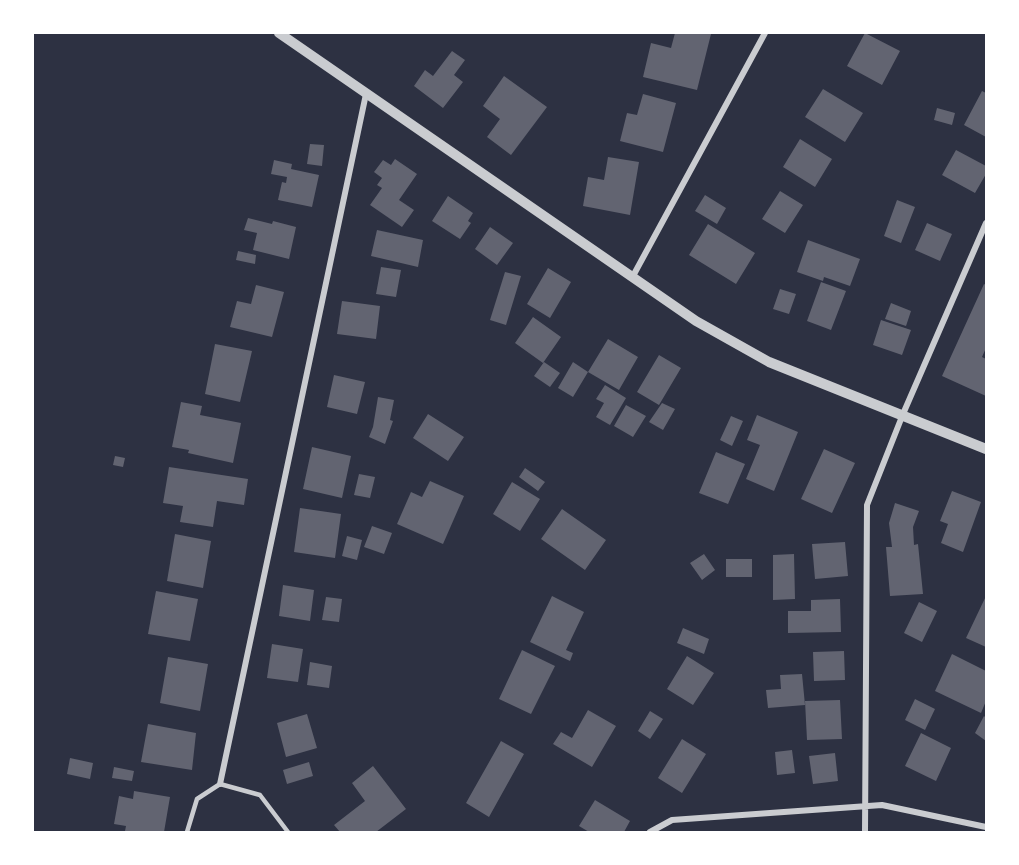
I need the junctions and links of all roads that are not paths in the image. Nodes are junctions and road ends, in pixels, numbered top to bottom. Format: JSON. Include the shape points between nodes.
{"nodes":[{"id":1,"x":279,"y":33,"type":"edge"},
{"id":2,"x":765,"y":33,"type":"edge"},
{"id":3,"x":366,"y":94,"type":"junction"},
{"id":4,"x":986,"y":223,"type":"edge"},
{"id":5,"x":633,"y":276,"type":"junction"},
{"id":6,"x":903,"y":414,"type":"junction"},
{"id":7,"x":986,"y":449,"type":"edge"},
{"id":8,"x":220,"y":784,"type":"junction"},
{"id":9,"x":865,"y":806,"type":"junction"},
{"id":10,"x":986,"y":827,"type":"edge"},
{"id":11,"x":188,"y":832,"type":"edge"},
{"id":12,"x":288,"y":832,"type":"edge"},
{"id":13,"x":650,"y":832,"type":"edge"},
{"id":14,"x":865,"y":832,"type":"edge"}],
"edges":[{"from":1,"to":3,"type":"street"},
{"from":2,"to":5,"type":"street"},
{"from":3,"to":5,"type":"street"},
{"from":3,"to":8,"type":"street"},
{"from":4,"to":6,"type":"street"},
{"from":5,"to":6,"type":"street","via":[[696,321],[769,362]]},
{"from":6,"to":7,"type":"street"},
{"from":6,"to":9,"type":"street","via":[[867,505]]},
{"from":8,"to":11,"type":"lane","via":[[196,799]]},
{"from":8,"to":12,"type":"lane","via":[[260,795]]},
{"from":9,"to":10,"type":"street","via":[[882,805]]},
{"from":9,"to":13,"type":"street","via":[[672,820]]},
{"from":9,"to":14,"type":"street"}]}
